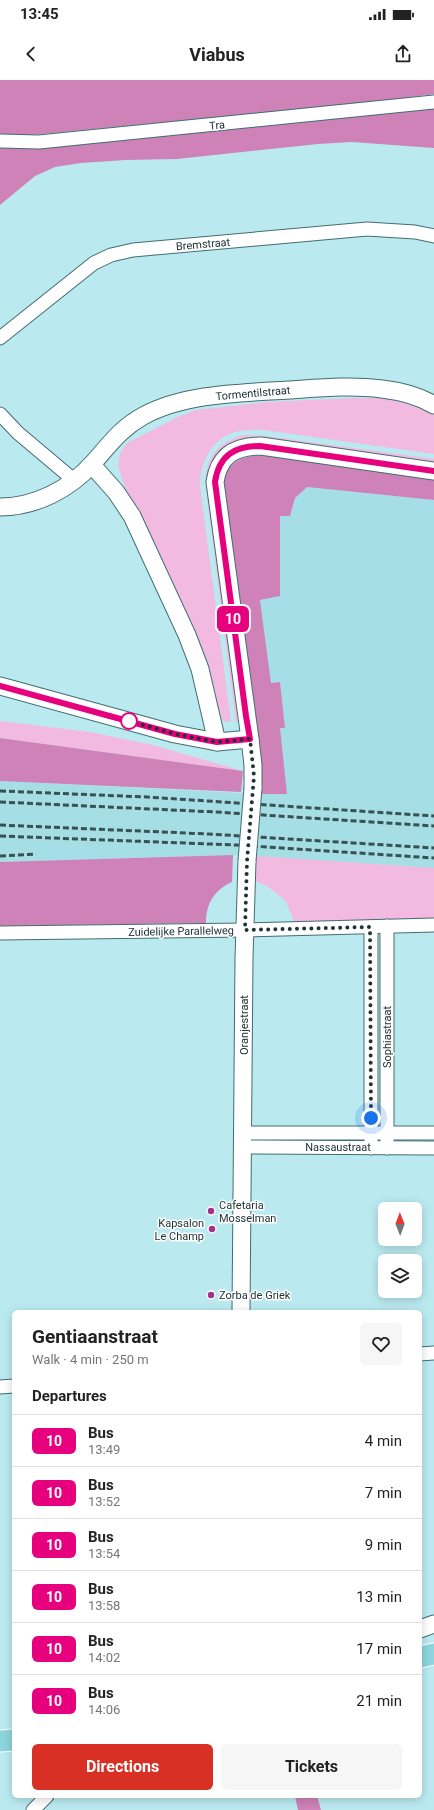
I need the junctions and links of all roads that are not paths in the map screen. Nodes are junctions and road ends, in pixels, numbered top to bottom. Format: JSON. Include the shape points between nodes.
{"nodes":[{"id":1,"x":434,"y":102,"type":"edge"},
{"id":2,"x":0,"y":142,"type":"edge"},
{"id":3,"x":434,"y":236,"type":"edge"},
{"id":4,"x":0,"y":338,"type":"edge"},
{"id":5,"x":434,"y":405,"type":"edge"},
{"id":6,"x":0,"y":414,"type":"edge"},
{"id":7,"x":92,"y":465,"type":"junction"},
{"id":8,"x":434,"y":471,"type":"edge"},
{"id":9,"x":75,"y":480,"type":"junction"},
{"id":10,"x":0,"y":507,"type":"edge"},
{"id":11,"x":0,"y":686,"type":"edge"},
{"id":12,"x":250,"y":739,"type":"junction"},
{"id":13,"x":217,"y":742,"type":"junction"},
{"id":14,"x":434,"y":925,"type":"edge"},
{"id":15,"x":387,"y":926,"type":"junction"},
{"id":16,"x":370,"y":927,"type":"junction"},
{"id":17,"x":245,"y":930,"type":"junction"},
{"id":18,"x":0,"y":933,"type":"edge"},
{"id":19,"x":371,"y":1133,"type":"junction"},
{"id":20,"x":387,"y":1133,"type":"junction"},
{"id":21,"x":434,"y":1133,"type":"edge"},
{"id":22,"x":243,"y":1140,"type":"junction"},
{"id":23,"x":371,"y":1148,"type":"junction"},
{"id":24,"x":387,"y":1148,"type":"junction"},
{"id":25,"x":434,"y":1148,"type":"edge"},
{"id":26,"x":241,"y":1310,"type":"edge"},
{"id":27,"x":434,"y":1353,"type":"edge"},
{"id":28,"x":422,"y":1354,"type":"edge"},
{"id":29,"x":12,"y":1386,"type":"edge"},
{"id":30,"x":0,"y":1388,"type":"edge"},
{"id":31,"x":434,"y":1624,"type":"edge"},
{"id":32,"x":422,"y":1628,"type":"edge"},
{"id":33,"x":422,"y":1647,"type":"edge"},
{"id":34,"x":434,"y":1647,"type":"edge"},
{"id":35,"x":434,"y":1654,"type":"edge"},
{"id":36,"x":422,"y":1657,"type":"edge"},
{"id":37,"x":12,"y":1740,"type":"edge"},
{"id":38,"x":0,"y":1741,"type":"edge"},
{"id":39,"x":45,"y":1798,"type":"edge"},
{"id":40,"x":33,"y":1810,"type":"edge"}],
"edges":[{"from":1,"to":2,"type":"street","name":"Tra","via":[[39,142]]},
{"from":3,"to":4,"type":"street","name":"Bremstraat","via":[[415,232],[367,229],[118,253],[94,263]]},
{"from":5,"to":7,"type":"street","name":"Tormentilstraat","via":[[423,399],[384,389],[352,386],[202,398],[176,403],[144,416],[115,436]]},
{"from":6,"to":9,"type":"street","via":[[18,433]]},
{"from":7,"to":9,"type":"street","name":"Tormentilstraat"},
{"from":7,"to":13,"type":"street","via":[[116,492],[132,516],[187,635],[200,669]]},
{"from":8,"to":12,"type":"street","name":"Oranjestraat","via":[[260,446],[241,448],[226,456],[216,474],[215,482]]},
{"from":9,"to":10,"type":"street","name":"Tormentilstraat","via":[[68,486],[31,503]]},
{"from":11,"to":13,"type":"street","via":[[175,734]]},
{"from":12,"to":13,"type":"street"},
{"from":12,"to":17,"type":"street","name":"Oranjestraat","bridge":true,"via":[[253,788]]},
{"from":14,"to":15,"type":"street","name":"Zuidelijke Parallelweg"},
{"from":15,"to":16,"type":"street","name":"Zuidelijke Parallelweg"},
{"from":15,"to":20,"type":"street","name":"Sophiastraat"},
{"from":16,"to":17,"type":"street","name":"Zuidelijke Parallelweg"},
{"from":16,"to":19,"type":"street","name":"Sophiastraat"},
{"from":17,"to":18,"type":"street","name":"Zuidelijke Parallelweg"},
{"from":17,"to":22,"type":"street","name":"Oranjestraat"},
{"from":19,"to":20,"type":"street","name":"Nassaustraat"},
{"from":19,"to":22,"type":"street","name":"Nassaustraat"},
{"from":19,"to":23,"type":"street","name":"Sophiastraat"},
{"from":20,"to":21,"type":"street","name":"Nassaustraat"},
{"from":20,"to":24,"type":"street","name":"Sophiastraat"},
{"from":22,"to":23,"type":"street","name":"Nassaustraat"},
{"from":22,"to":26,"type":"street","name":"Oranjestraat"},
{"from":23,"to":24,"type":"street","name":"Nassaustraat"},
{"from":24,"to":25,"type":"street","name":"Nassaustraat"},
{"from":27,"to":28,"type":"street"},
{"from":29,"to":30,"type":"street"},
{"from":31,"to":32,"type":"street"},
{"from":33,"to":34,"type":"main road"},
{"from":35,"to":36,"type":"main road"},
{"from":37,"to":38,"type":"main road"},
{"from":39,"to":40,"type":"street"}]}
